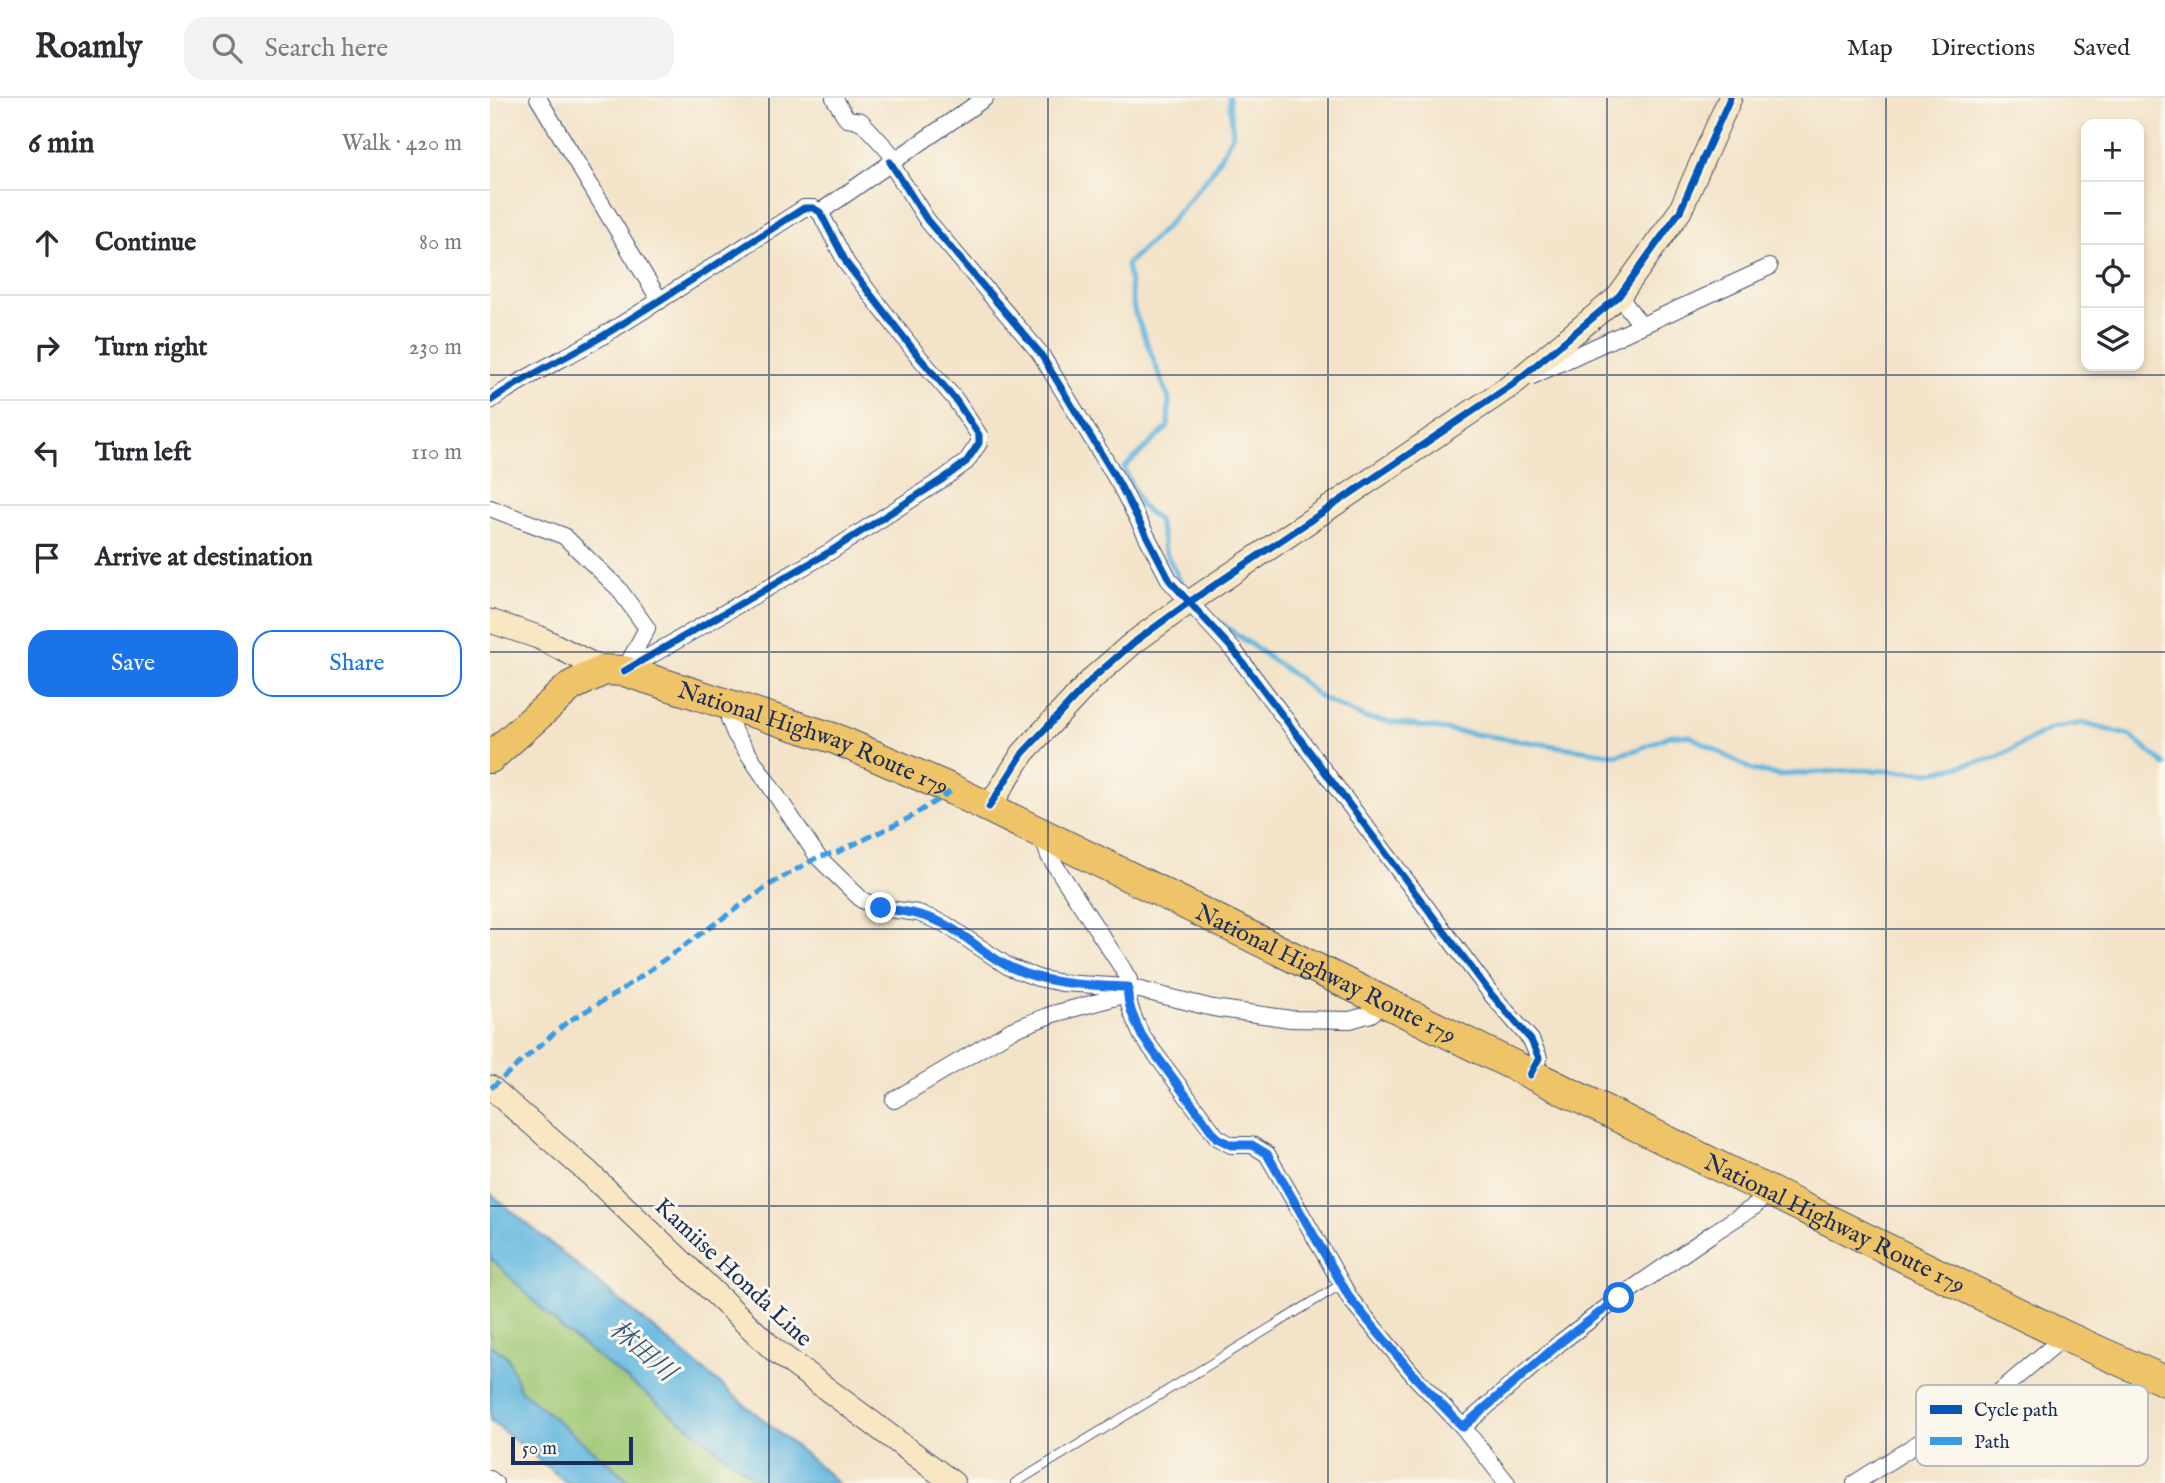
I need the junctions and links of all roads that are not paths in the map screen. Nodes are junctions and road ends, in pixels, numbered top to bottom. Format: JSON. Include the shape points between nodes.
{"nodes":[{"id":1,"x":538,"y":98,"type":"edge"},
{"id":2,"x":834,"y":98,"type":"edge"},
{"id":3,"x":985,"y":98,"type":"edge"},
{"id":4,"x":1730,"y":98,"type":"edge"},
{"id":5,"x":892,"y":160,"type":"junction"},
{"id":6,"x":820,"y":212,"type":"junction"},
{"id":7,"x":1769,"y":267,"type":"dead end"},
{"id":8,"x":1619,"y":296,"type":"junction"},
{"id":9,"x":660,"y":301,"type":"junction"},
{"id":10,"x":1641,"y":325,"type":"junction"},
{"id":11,"x":1513,"y":384,"type":"junction"},
{"id":12,"x":490,"y":401,"type":"edge"},
{"id":13,"x":490,"y":508,"type":"edge"},
{"id":14,"x":1193,"y":600,"type":"junction"},
{"id":15,"x":490,"y":621,"type":"edge"},
{"id":16,"x":614,"y":670,"type":"junction"},
{"id":17,"x":729,"y":703,"type":"junction"},
{"id":18,"x":490,"y":758,"type":"edge"},
{"id":19,"x":989,"y":807,"type":"junction"},
{"id":20,"x":1047,"y":836,"type":"junction"},
{"id":21,"x":1128,"y":991,"type":"junction"},
{"id":22,"x":1385,"y":1003,"type":"junction"},
{"id":23,"x":1531,"y":1075,"type":"junction"},
{"id":24,"x":490,"y":1087,"type":"edge"},
{"id":25,"x":894,"y":1100,"type":"dead end"},
{"id":26,"x":1769,"y":1191,"type":"junction"},
{"id":27,"x":1342,"y":1284,"type":"junction"},
{"id":28,"x":2065,"y":1335,"type":"junction"},
{"id":29,"x":2165,"y":1381,"type":"edge"},
{"id":30,"x":2007,"y":1385,"type":"edge"},
{"id":31,"x":1463,"y":1427,"type":"junction"},
{"id":32,"x":1916,"y":1444,"type":"edge"},
{"id":33,"x":490,"y":1479,"type":"edge"},
{"id":34,"x":495,"y":1483,"type":"edge"},
{"id":35,"x":953,"y":1483,"type":"edge"},
{"id":36,"x":1015,"y":1483,"type":"edge"},
{"id":37,"x":1507,"y":1483,"type":"edge"},
{"id":38,"x":1855,"y":1483,"type":"edge"}],
"edges":[{"from":1,"to":9,"type":"street"},
{"from":2,"to":5,"type":"street","via":[[847,120],[860,121]]},
{"from":3,"to":5,"type":"street"},
{"from":4,"to":8,"type":"street","via":[[1680,211]]},
{"from":5,"to":6,"type":"street"},
{"from":5,"to":14,"type":"street","via":[[927,220],[1040,353],[1119,483],[1170,581]]},
{"from":6,"to":9,"type":"street","via":[[804,208]]},
{"from":6,"to":16,"type":"street","via":[[847,264],[955,399],[979,435],[979,443],[943,480],[831,551]]},
{"from":7,"to":10,"type":"street"},
{"from":8,"to":10,"type":"street"},
{"from":8,"to":11,"type":"street"},
{"from":9,"to":12,"type":"street"},
{"from":10,"to":11,"type":"street"},
{"from":11,"to":14,"type":"street"},
{"from":13,"to":16,"type":"street","via":[[564,536],[618,588],[648,628]]},
{"from":14,"to":19,"type":"street","via":[[1133,643],[1059,712],[1023,753]]},
{"from":14,"to":23,"type":"street","via":[[1492,995],[1531,1040],[1539,1058]]},
{"from":15,"to":16,"type":"street"},
{"from":16,"to":17,"type":"highway","name":"National Highway Route 179"},
{"from":16,"to":18,"type":"highway","via":[[571,686]]},
{"from":17,"to":19,"type":"highway","name":"National Highway Route 179","via":[[836,739]]},
{"from":17,"to":21,"type":"street","via":[[735,734],[818,856],[862,900],[945,924],[1009,967],[1038,978]]},
{"from":19,"to":20,"type":"highway","name":"National Highway Route 179"},
{"from":20,"to":21,"type":"street","via":[[1049,856],[1129,980]]},
{"from":20,"to":22,"type":"highway","name":"National Highway Route 179"},
{"from":21,"to":22,"type":"street","via":[[1292,1019],[1350,1020],[1371,1014]]},
{"from":21,"to":25,"type":"street","via":[[1012,1030]]},
{"from":21,"to":27,"type":"street","via":[[1142,1036],[1217,1138],[1231,1145],[1252,1145],[1267,1154]]},
{"from":22,"to":23,"type":"highway","name":"National Highway Route 179"},
{"from":23,"to":26,"type":"highway","name":"National Highway Route 179"},
{"from":24,"to":35,"type":"street","name":"Kamiise Honda Line","via":[[589,1173],[773,1349]]},
{"from":26,"to":28,"type":"highway","name":"National Highway Route 179"},
{"from":26,"to":31,"type":"street","via":[[1755,1206],[1561,1342]]},
{"from":27,"to":31,"type":"street","via":[[1416,1378]]},
{"from":27,"to":36,"type":"lane"},
{"from":28,"to":29,"type":"highway","name":"National Highway Route 179"},
{"from":28,"to":30,"type":"street"},
{"from":31,"to":37,"type":"street"},
{"from":32,"to":38,"type":"street"},
{"from":33,"to":34,"type":"street"}]}
